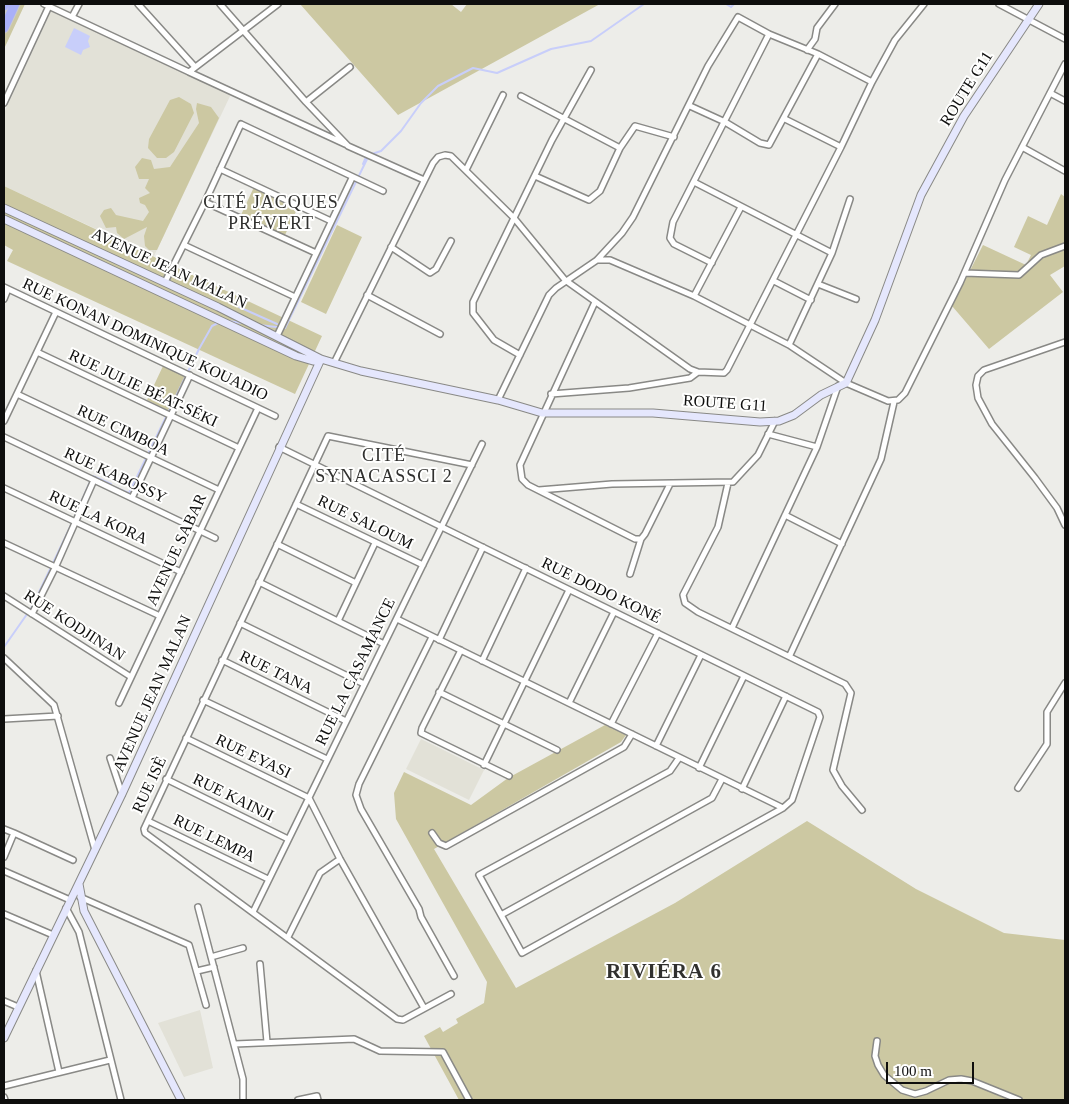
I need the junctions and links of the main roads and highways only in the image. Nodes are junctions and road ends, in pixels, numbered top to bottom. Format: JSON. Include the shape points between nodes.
{"nodes":[{"id":1,"x":15,"y":4,"type":"edge"},
{"id":2,"x":1039,"y":4,"type":"edge"},
{"id":3,"x":4,"y":28,"type":"edge"},
{"id":4,"x":4,"y":208,"type":"edge"},
{"id":5,"x":4,"y":219,"type":"edge"},
{"id":6,"x":321,"y":359,"type":"junction"},
{"id":7,"x":78,"y":884,"type":"junction"},
{"id":8,"x":4,"y":1038,"type":"edge"},
{"id":9,"x":181,"y":1100,"type":"edge"}],
"edges":[{"from":1,"to":3,"type":"highway"},
{"from":2,"to":6,"type":"main road","name":"ROUTE G11","via":[[964,116],[921,195],[875,320],[846,383],[819,396],[794,415],[760,422],[661,413],[542,413]]},
{"from":4,"to":6,"type":"main road","name":"AVENUE JEAN MALAN"},
{"from":5,"to":6,"type":"main road","name":"AVENUE JEAN MALAN","via":[[296,356],[313,361]]},
{"from":6,"to":7,"type":"main road","name":"AVENUE JEAN MALAN"},
{"from":7,"to":8,"type":"main road","name":"AVENUE JEAN MALAN"},
{"from":7,"to":9,"type":"main road","via":[[84,911]]}]}
